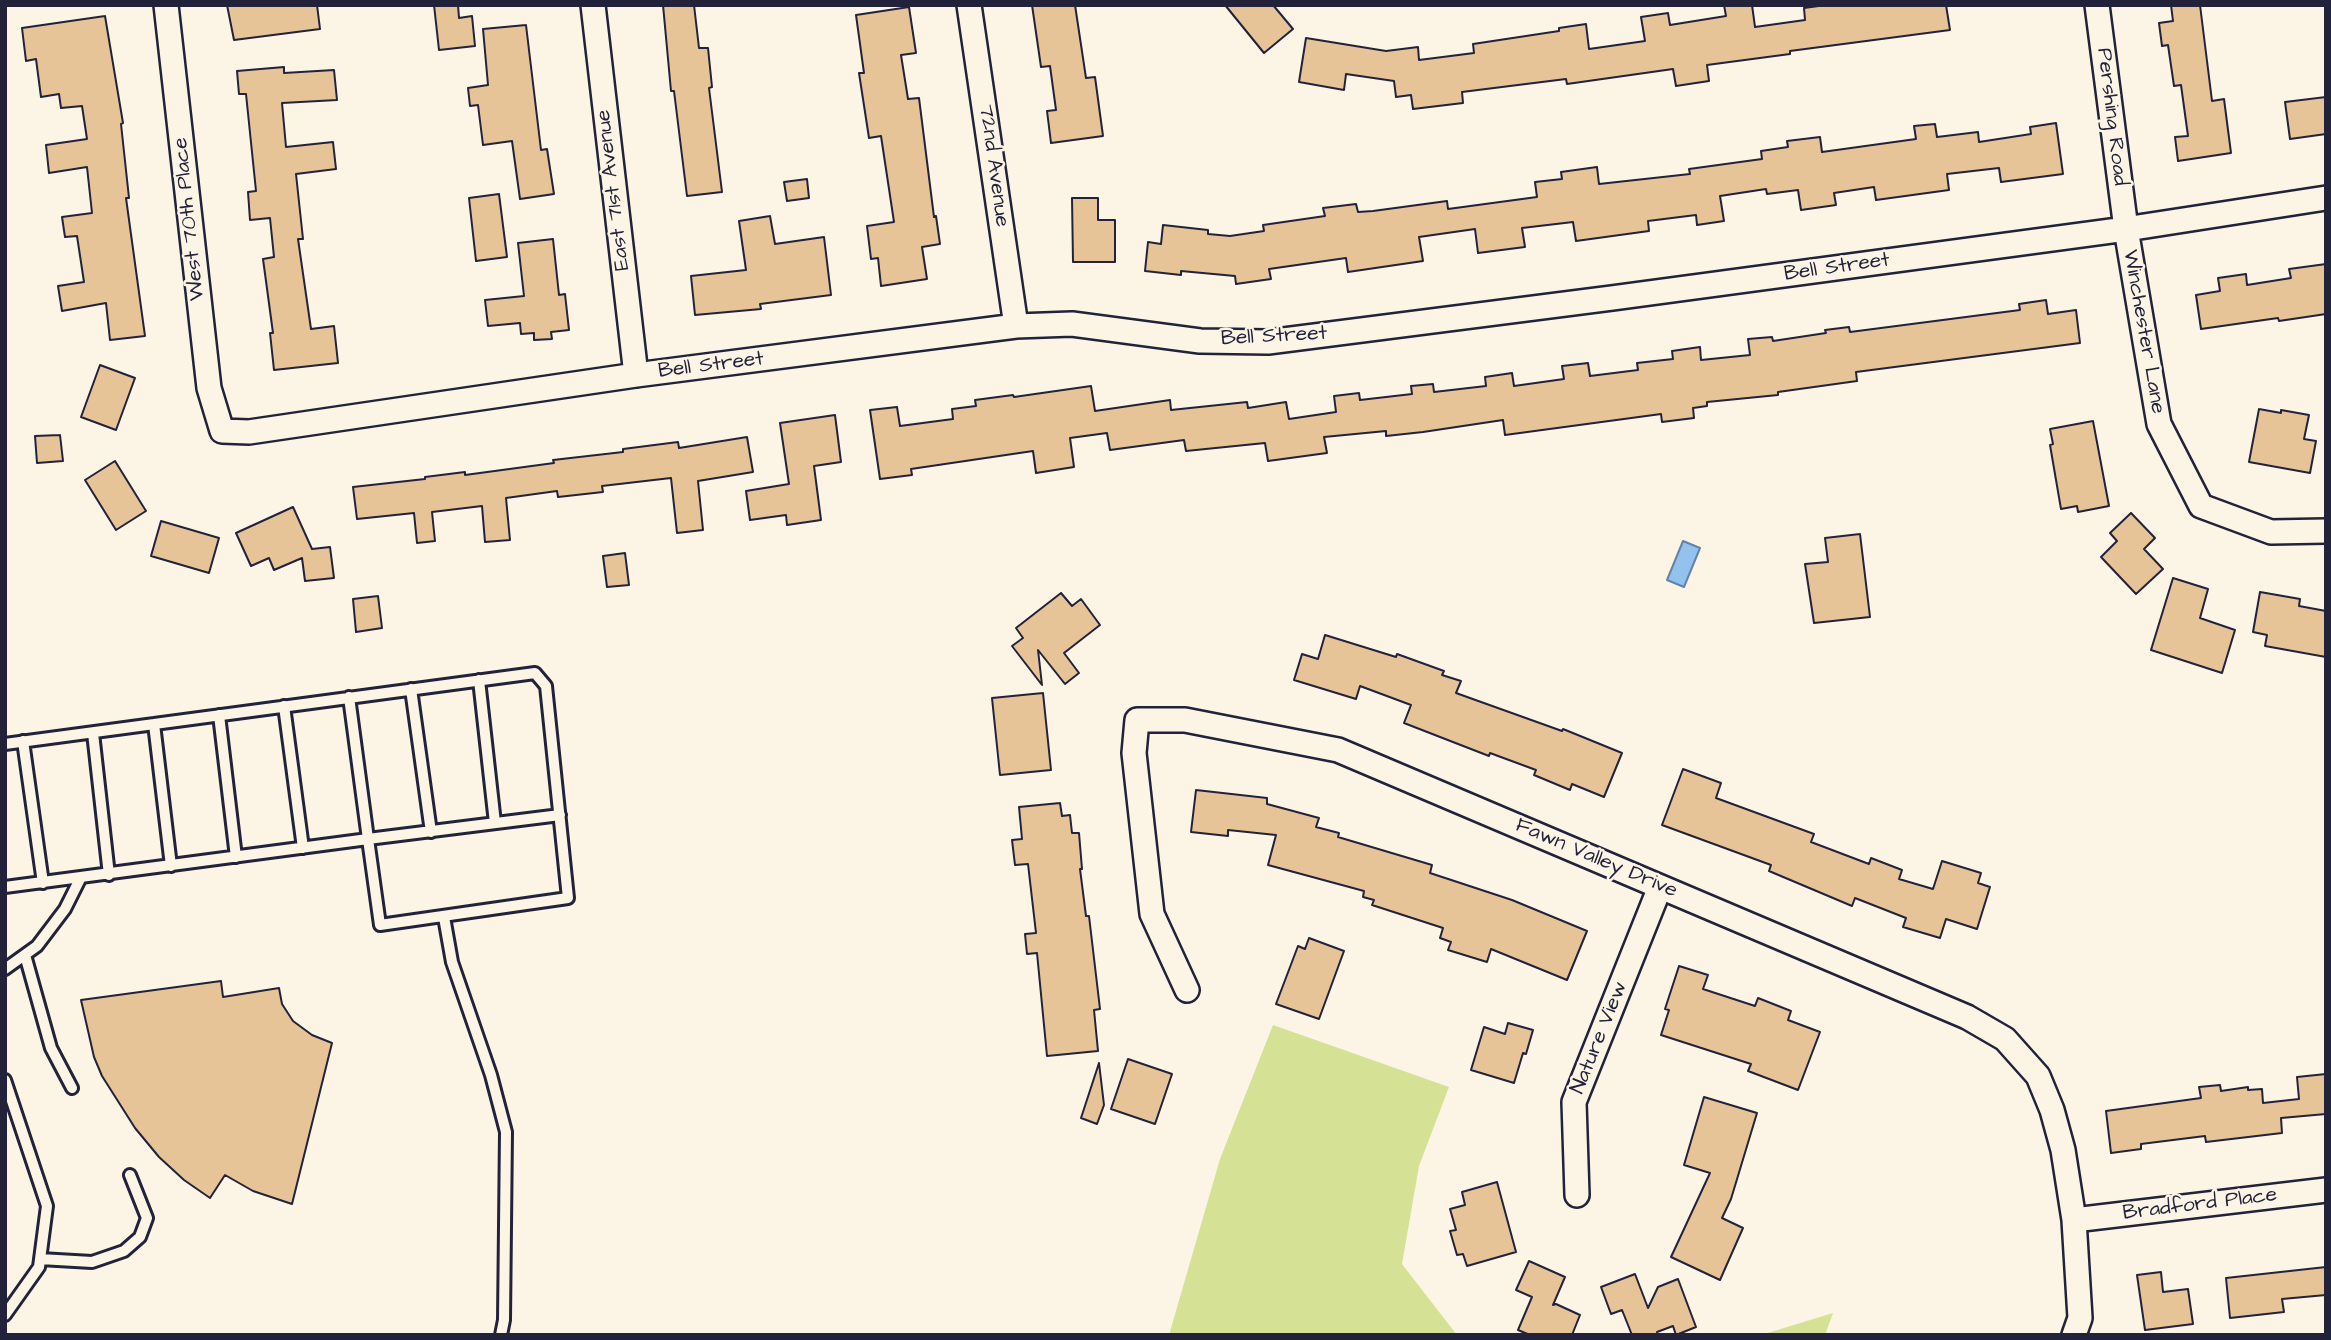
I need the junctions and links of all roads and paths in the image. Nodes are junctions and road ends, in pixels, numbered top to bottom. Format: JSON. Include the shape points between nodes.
{"nodes":[{"id":1,"x":166,"y":5,"type":"edge"},
{"id":2,"x":593,"y":5,"type":"edge"},
{"id":3,"x":969,"y":5,"type":"edge"},
{"id":4,"x":2097,"y":5,"type":"edge"},
{"id":5,"x":2326,"y":198,"type":"edge"},
{"id":6,"x":2126,"y":229,"type":"junction"},
{"id":7,"x":1016,"y":326,"type":"junction"},
{"id":8,"x":636,"y":375,"type":"junction"},
{"id":9,"x":222,"y":431,"type":"joint"},
{"id":10,"x":2326,"y":531,"type":"edge"},
{"id":11,"x":479,"y":680,"type":"junction"},
{"id":12,"x":411,"y":689,"type":"junction"},
{"id":13,"x":349,"y":697,"type":"junction"},
{"id":14,"x":284,"y":706,"type":"junction"},
{"id":15,"x":219,"y":715,"type":"junction"},
{"id":16,"x":154,"y":724,"type":"junction"},
{"id":17,"x":93,"y":733,"type":"junction"},
{"id":18,"x":23,"y":741,"type":"junction"},
{"id":19,"x":5,"y":744,"type":"edge"},
{"id":20,"x":560,"y":815,"type":"junction"},
{"id":21,"x":495,"y":823,"type":"junction"},
{"id":22,"x":431,"y":832,"type":"junction"},
{"id":23,"x":368,"y":839,"type":"junction"},
{"id":24,"x":303,"y":848,"type":"junction"},
{"id":25,"x":236,"y":857,"type":"junction"},
{"id":26,"x":171,"y":866,"type":"junction"},
{"id":27,"x":109,"y":875,"type":"junction"},
{"id":28,"x":80,"y":879,"type":"junction"},
{"id":29,"x":43,"y":883,"type":"junction"},
{"id":30,"x":5,"y":887,"type":"edge"},
{"id":31,"x":1660,"y":887,"type":"junction"},
{"id":32,"x":444,"y":917,"type":"junction"},
{"id":33,"x":25,"y":955,"type":"junction"},
{"id":34,"x":5,"y":969,"type":"edge"},
{"id":35,"x":1187,"y":990,"type":"dead end"},
{"id":36,"x":5,"y":1080,"type":"edge"},
{"id":37,"x":72,"y":1088,"type":"dead end"},
{"id":38,"x":18,"y":1122,"type":"junction"},
{"id":39,"x":5,"y":1126,"type":"edge"},
{"id":40,"x":131,"y":1175,"type":"dead end"},
{"id":41,"x":2326,"y":1189,"type":"edge"},
{"id":42,"x":1577,"y":1195,"type":"dead end"},
{"id":43,"x":2074,"y":1220,"type":"junction"},
{"id":44,"x":40,"y":1259,"type":"junction"},
{"id":45,"x":5,"y":1315,"type":"edge"},
{"id":46,"x":501,"y":1335,"type":"edge"},
{"id":47,"x":2074,"y":1335,"type":"edge"}],
"edges":[{"from":1,"to":9,"type":"street","name":"West 70th Place","via":[[209,388]]},
{"from":2,"to":8,"type":"street","name":"East 71st Avenue"},
{"from":3,"to":7,"type":"street","name":"72nd Avenue"},
{"from":4,"to":6,"type":"street","name":"Pershing Road"},
{"from":5,"to":6,"type":"street","name":"Bell Street"},
{"from":6,"to":7,"type":"street","name":"Bell Street","via":[[1268,342],[1200,341],[1072,324]]},
{"from":6,"to":10,"type":"street","name":"Winchester Lane","via":[[2159,424],[2201,506],[2271,532]]},
{"from":7,"to":8,"type":"street","name":"Bell Street"},
{"from":8,"to":9,"type":"street","name":"Bell Street","via":[[249,432]]},
{"from":11,"to":12,"type":"lane"},
{"from":11,"to":20,"type":"lane","via":[[536,673],[546,686]]},
{"from":11,"to":21,"type":"lane"},
{"from":12,"to":13,"type":"lane"},
{"from":12,"to":22,"type":"lane"},
{"from":13,"to":14,"type":"lane"},
{"from":13,"to":23,"type":"lane"},
{"from":14,"to":15,"type":"lane"},
{"from":14,"to":24,"type":"lane"},
{"from":15,"to":16,"type":"lane"},
{"from":15,"to":25,"type":"lane"},
{"from":16,"to":17,"type":"lane"},
{"from":16,"to":26,"type":"lane"},
{"from":17,"to":18,"type":"lane"},
{"from":17,"to":27,"type":"lane"},
{"from":18,"to":19,"type":"lane"},
{"from":18,"to":29,"type":"lane"},
{"from":20,"to":21,"type":"lane"},
{"from":20,"to":32,"type":"lane","via":[[568,898]]},
{"from":21,"to":22,"type":"lane"},
{"from":22,"to":23,"type":"lane"},
{"from":23,"to":24,"type":"lane"},
{"from":23,"to":32,"type":"lane","via":[[380,925]]},
{"from":24,"to":25,"type":"lane"},
{"from":25,"to":26,"type":"lane"},
{"from":26,"to":27,"type":"lane"},
{"from":27,"to":28,"type":"lane"},
{"from":28,"to":29,"type":"lane"},
{"from":28,"to":33,"type":"lane","via":[[65,909]]},
{"from":29,"to":30,"type":"lane"},
{"from":31,"to":35,"type":"street","name":"Fawn Valley Drive","via":[[1339,750],[1185,720],[1137,720],[1134,753],[1153,914]]},
{"from":31,"to":42,"type":"street","name":"Nature View","via":[[1574,1102]]},
{"from":31,"to":43,"type":"street","name":"Fawn Valley Drive","via":[[1967,1017],[2005,1039],[2038,1076],[2052,1110]]},
{"from":32,"to":46,"type":"lane","via":[[452,962],[506,1132]]},
{"from":33,"to":34,"type":"lane"},
{"from":33,"to":37,"type":"lane","via":[[51,1048]]},
{"from":36,"to":38,"type":"lane"},
{"from":38,"to":39,"type":"lane"},
{"from":38,"to":44,"type":"lane","via":[[47,1206]]},
{"from":40,"to":44,"type":"lane","via":[[147,1218],[140,1237],[124,1251],[92,1262]]},
{"from":41,"to":43,"type":"street","name":"Bradford Place"},
{"from":43,"to":47,"type":"street","name":"Fawn Valley Drive","via":[[2080,1318]]},
{"from":44,"to":45,"type":"lane"}]}
